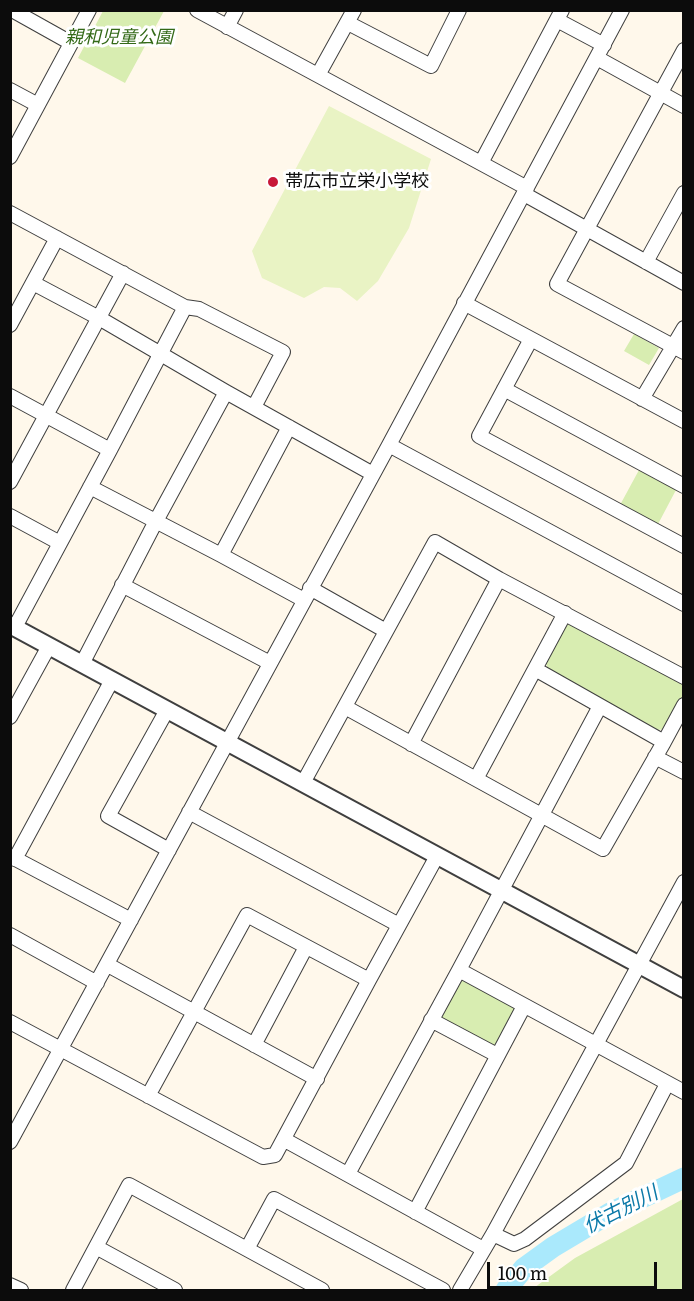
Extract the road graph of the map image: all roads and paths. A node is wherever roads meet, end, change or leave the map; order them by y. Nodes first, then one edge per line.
1 (12, 10) edge
2 (89, 10) edge
3 (197, 10) edge
4 (236, 10) edge
5 (459, 10) edge
6 (622, 10) edge
7 (560, 15) edge
8 (351, 16) edge
9 (227, 27) junction
10 (71, 43) junction
11 (604, 45) junction
12 (684, 50) edge
13 (597, 58) junction
14 (318, 75) junction
15 (10, 90) edge
16 (660, 93) junction
17 (38, 105) junction
18 (684, 106) edge
19 (10, 157) edge
20 (481, 163) junction
21 (526, 191) junction
22 (684, 193) edge
23 (10, 213) edge
24 (587, 229) junction
25 (57, 238) junction
26 (646, 262) junction
27 (123, 273) junction
28 (33, 283) junction
29 (684, 283) edge
30 (464, 303) junction
31 (185, 307) junction
32 (99, 318) junction
33 (10, 325) edge
34 (684, 328) edge
35 (531, 339) junction
36 (678, 350) edge
37 (161, 354) junction
38 (504, 389) junction
39 (226, 392) junction
40 (10, 396) edge
41 (642, 399) junction
42 (254, 407) junction
43 (46, 415) junction
44 (684, 421) edge
45 (289, 427) junction
46 (389, 445) junction
47 (110, 450) junction
48 (373, 474) junction
49 (10, 482) edge
50 (684, 486) edge
51 (90, 488) junction
52 (10, 516) edge
53 (156, 521) junction
54 (60, 543) junction
55 (684, 546) edge
56 (221, 555) junction
57 (499, 579) junction
58 (122, 585) junction
59 (307, 594) junction
60 (684, 604) edge
61 (565, 613) junction
62 (12, 628) edge
63 (386, 631) junction
64 (49, 646) junction
65 (270, 663) junction
66 (82, 664) junction
67 (535, 669) junction
68 (684, 677) edge
69 (112, 680) junction
70 (684, 705) edge
71 (600, 706) junction
72 (345, 707) junction
73 (167, 710) junction
74 (10, 717) edge
75 (227, 742) junction
76 (664, 742) junction
77 (411, 744) junction
78 (655, 758) junction
79 (684, 772) edge
80 (476, 779) junction
81 (303, 783) junction
82 (189, 812) junction
83 (542, 815) junction
84 (169, 850) junction
85 (437, 856) junction
86 (13, 858) edge
87 (682, 888) edge
88 (501, 891) junction
89 (131, 920) junction
90 (399, 925) junction
91 (10, 935) edge
92 (306, 947) junction
93 (639, 964) junction
94 (108, 965) junction
95 (459, 970) junction
96 (369, 980) junction
97 (97, 983) junction
98 (684, 989) edge
99 (524, 1006) junction
100 (195, 1013) junction
101 (432, 1020) junction
102 (10, 1022) edge
103 (595, 1044) junction
104 (254, 1045) junction
105 (61, 1049) junction
106 (497, 1055) junction
107 (317, 1079) junction
108 (667, 1084) junction
109 (684, 1092) edge
110 (148, 1096) junction
111 (15, 1122) edge
112 (285, 1140) junction
113 (10, 1142) edge
114 (348, 1174) junction
115 (415, 1212) junction
116 (493, 1234) junction
117 (96, 1247) junction
118 (247, 1249) junction
119 (483, 1249) junction
120 (10, 1285) edge
121 (21, 1290) edge
122 (73, 1290) edge
123 (175, 1290) edge
124 (322, 1290) edge
125 (443, 1290) edge
126 (460, 1290) edge

1 - 10 street
2 - 10 street
3 - 9 street
4 - 9 street
5 - 8 street
6 - 11 street
7 - 11 street
7 - 20 street
8 - 14 street
9 - 14 street
10 - 17 street
11 - 13 street
12 - 16 street
13 - 16 street
13 - 21 street
14 - 20 street
15 - 17 street
16 - 18 street
16 - 24 street
17 - 19 street
20 - 21 street
21 - 24 street
21 - 30 street
22 - 26 street
23 - 25 street
24 - 26 street
24 - 36 street
25 - 27 street
25 - 28 street
26 - 29 street
27 - 31 street
27 - 32 street
28 - 32 street
28 - 33 street
30 - 35 street
30 - 46 street
31 - 37 street
31 - 42 street
32 - 37 street
32 - 43 street
34 - 36 street
35 - 38 street
35 - 41 street
36 - 41 street
37 - 39 street
37 - 47 street
38 - 50 street
38 - 55 street
39 - 42 street
39 - 53 street
40 - 43 street
41 - 44 street
42 - 45 street
43 - 47 street
43 - 49 street
45 - 48 street
45 - 56 street
46 - 48 street
46 - 60 street
47 - 51 street
48 - 59 street
51 - 53 street
51 - 54 street
52 - 54 street
53 - 56 street
53 - 58 street
54 - 62 street
56 - 59 street
57 - 61 street
57 - 63 street
57 - 77 street
58 - 65 street
58 - 66 street
59 - 63 street
59 - 65 street
61 - 67 street
61 - 68 street
62 - 64 street
63 - 72 street
64 - 66 street
64 - 74 street
65 - 75 street
66 - 69 street
67 - 71 street
67 - 80 street
69 - 73 street
69 - 86 street
70 - 76 street
71 - 76 street
71 - 83 street
72 - 77 street
72 - 81 street
73 - 75 street
73 - 84 street
75 - 81 street
75 - 82 street
76 - 78 street
77 - 80 street
78 - 79 street
78 - 83 street
80 - 83 street
81 - 85 street
82 - 84 street
82 - 90 street
83 - 88 street
84 - 89 street
85 - 88 street
85 - 90 street
86 - 89 street
87 - 93 street
88 - 93 street
88 - 95 street
89 - 94 street
90 - 96 street
91 - 97 street
92 - 96 street
92 - 100 street
92 - 104 street
93 - 98 street
93 - 103 street
94 - 97 street
94 - 100 street
95 - 99 street
95 - 101 street
96 - 107 street
97 - 105 street
99 - 103 street
99 - 106 street
100 - 104 street
100 - 110 street
101 - 106 street
101 - 114 street
102 - 105 street
103 - 108 street
103 - 116 street
104 - 107 street
105 - 110 street
105 - 111 street
106 - 115 street
107 - 112 street
108 - 109 street
108 - 116 street
110 - 112 street
111 - 113 street
112 - 114 street
114 - 115 street
115 - 119 street
116 - 119 street
117 - 118 street
117 - 122 street
117 - 123 street
118 - 124 street
118 - 125 street
119 - 126 street
120 - 121 street

